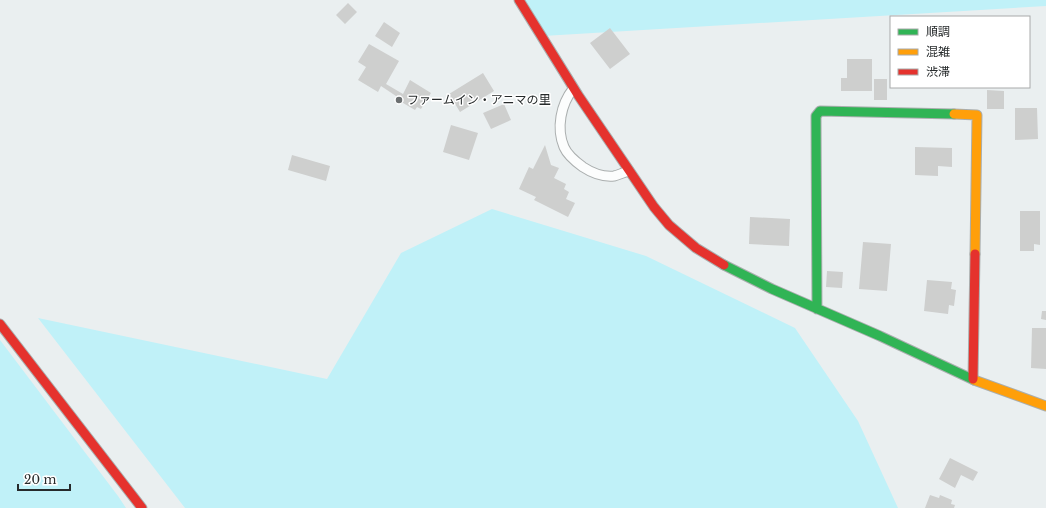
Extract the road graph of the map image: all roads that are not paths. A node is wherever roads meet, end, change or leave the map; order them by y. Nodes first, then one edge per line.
1 (519, 0) edge
2 (574, 88) junction
3 (629, 171) junction
4 (817, 309) junction
5 (0, 324) edge
6 (973, 379) junction
7 (1046, 406) edge
8 (142, 508) edge

1 - 2 street
2 - 3 street
2 - 3 lane
3 - 4 street
4 - 6 street
4 - 6 street
5 - 8 street
6 - 7 street

